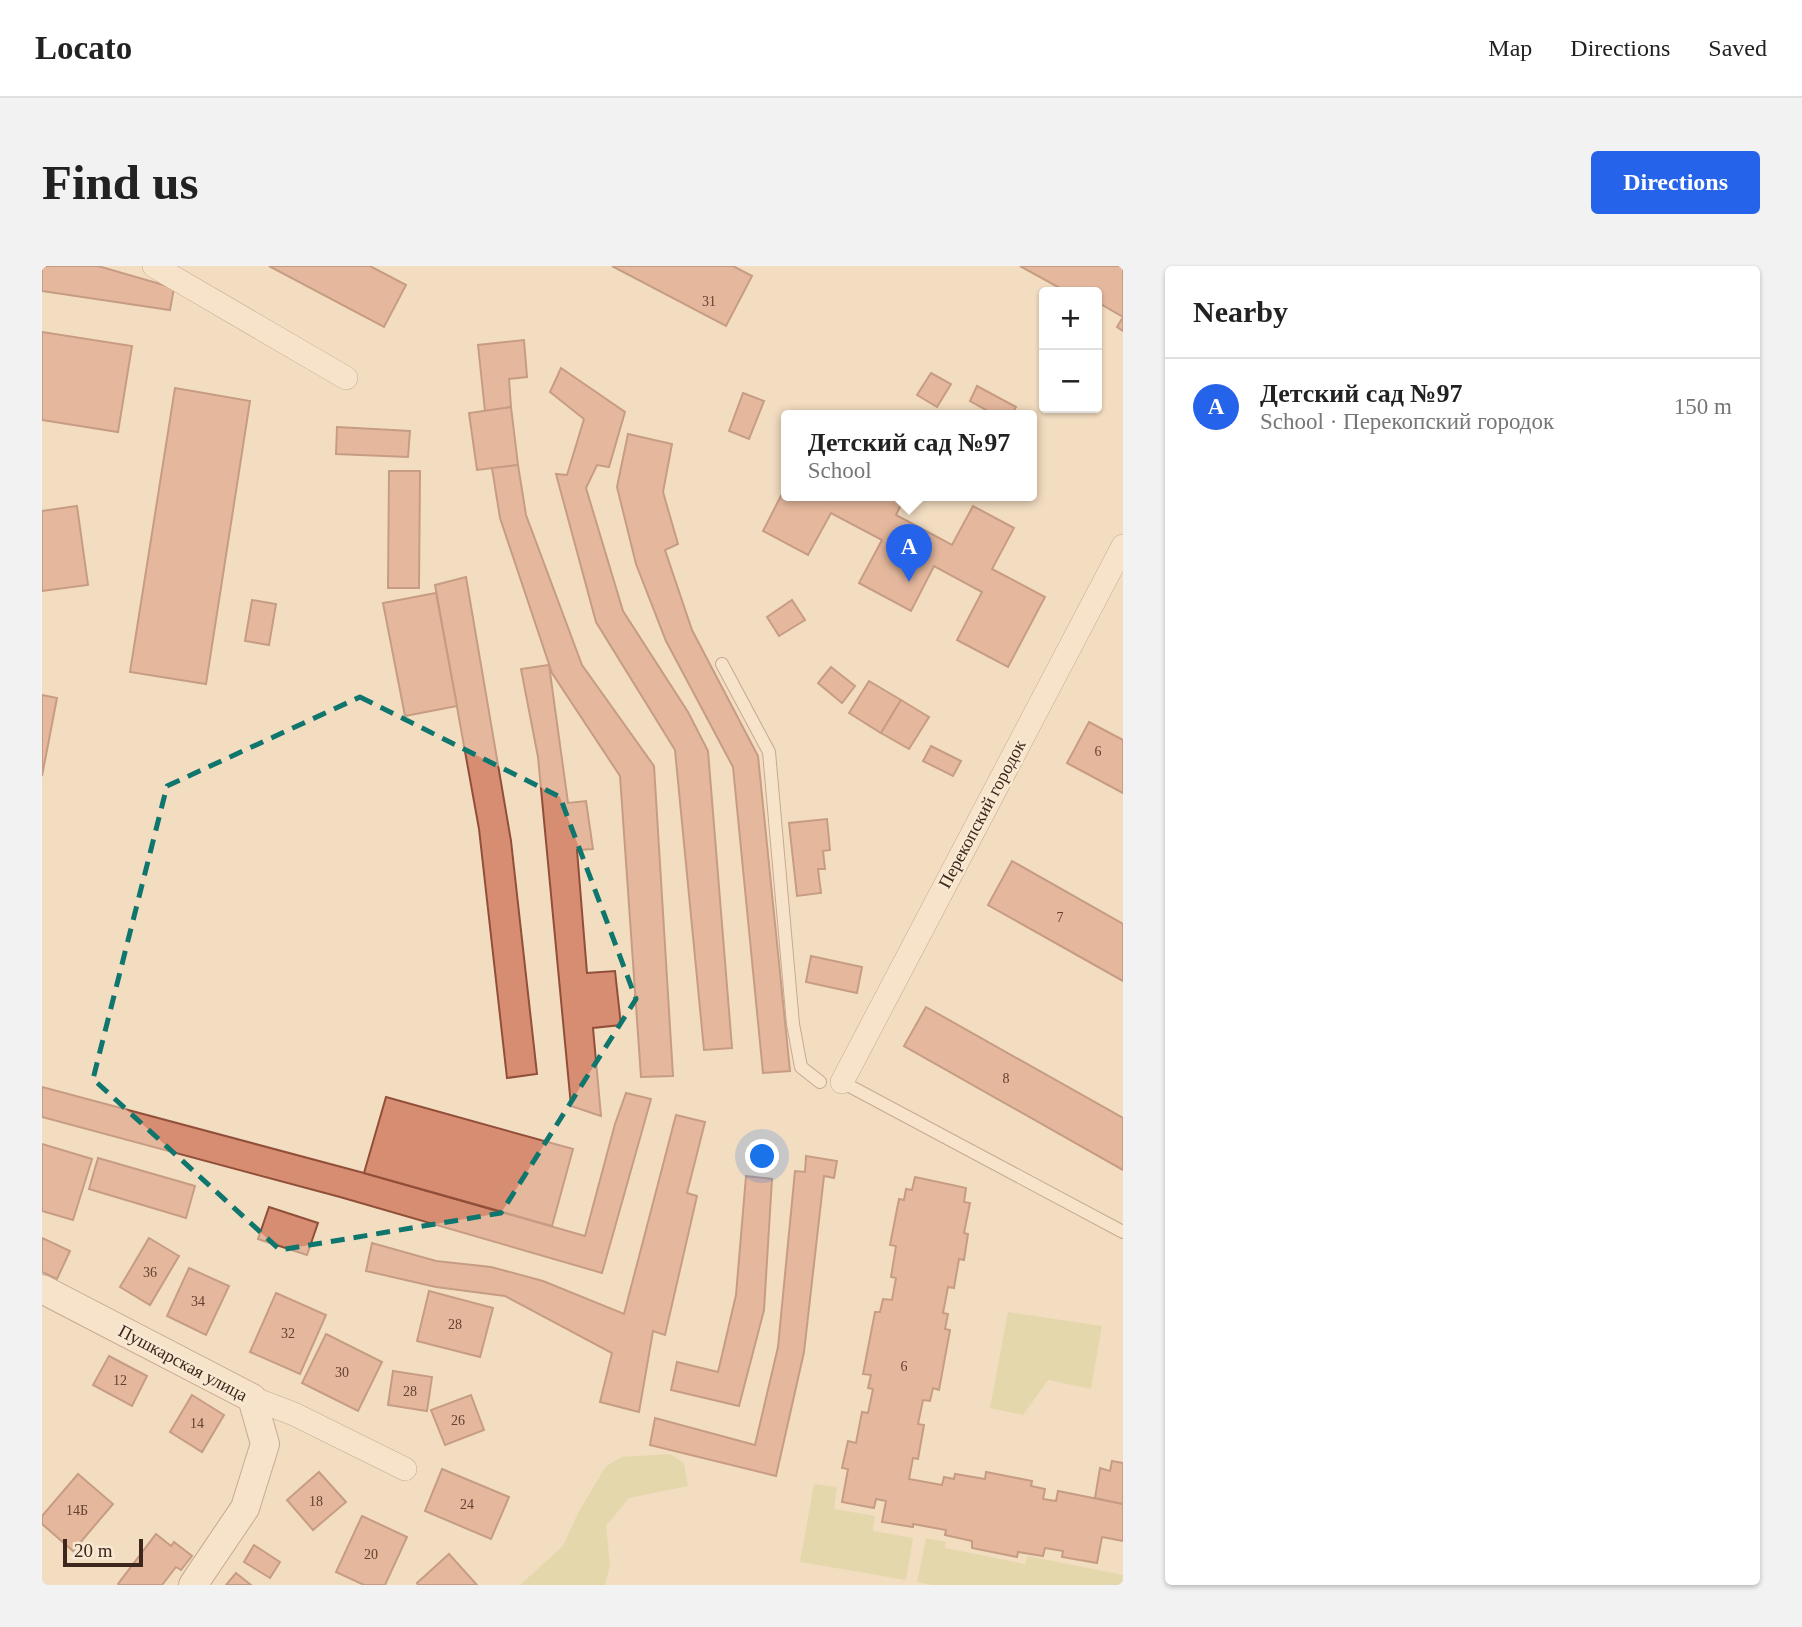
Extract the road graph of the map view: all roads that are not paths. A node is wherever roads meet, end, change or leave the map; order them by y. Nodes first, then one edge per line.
1 (154, 266) edge
2 (346, 378) dead end
3 (1123, 546) edge
4 (722, 664) dead end
5 (831, 1082) junction
6 (1123, 1232) edge
7 (42, 1289) edge
8 (253, 1398) junction
9 (405, 1469) dead end
10 (193, 1585) edge

1 - 2 street
3 - 5 street, Перекопский городок
4 - 5 lane
5 - 6 lane
7 - 8 street, Пушкарская улица
8 - 9 street
8 - 10 street, Пушкарская улица

